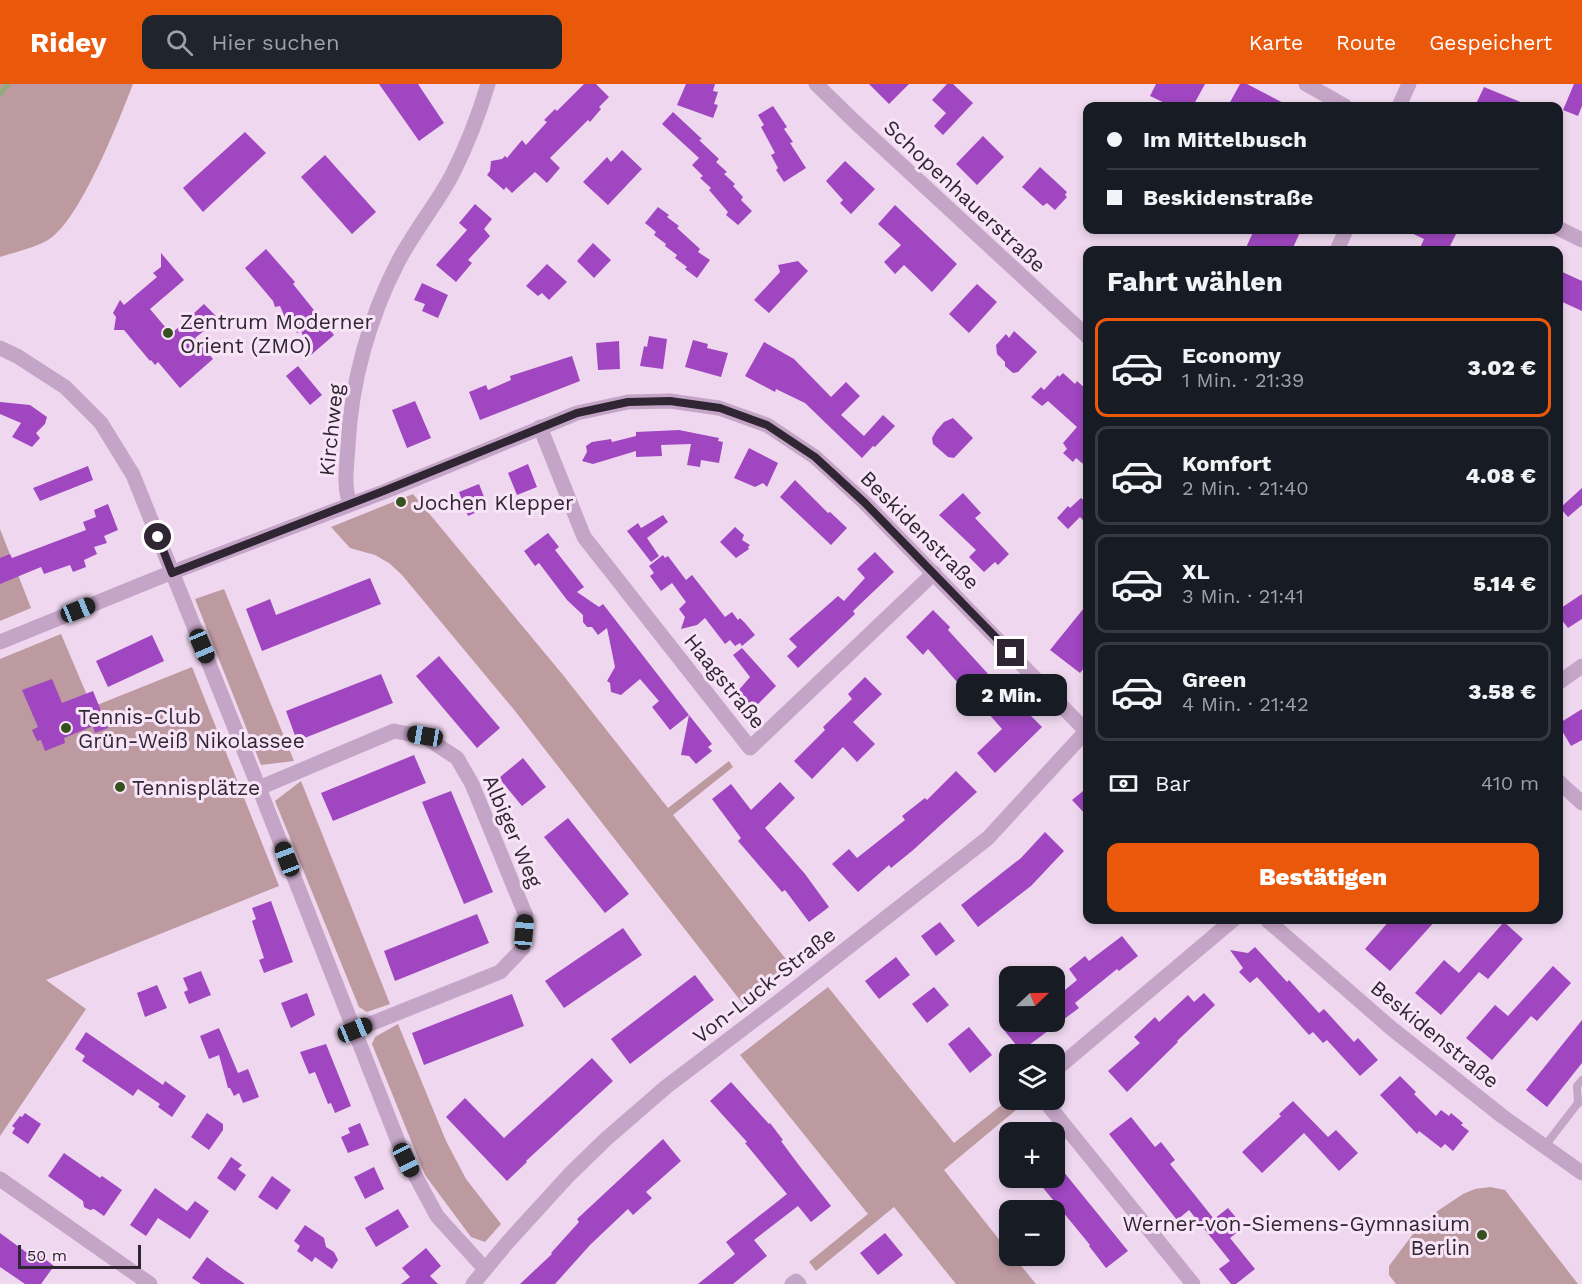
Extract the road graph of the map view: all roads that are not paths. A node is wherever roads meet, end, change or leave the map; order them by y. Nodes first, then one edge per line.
1 (488, 84) edge
2 (816, 84) edge
3 (1306, 84) edge
4 (1409, 84) edge
5 (1338, 102) edge
6 (1401, 102) edge
7 (1563, 230) edge
8 (1582, 240) edge
9 (1083, 332) edge
10 (0, 348) edge
11 (540, 427) junction
12 (350, 504) junction
13 (172, 573) junction
14 (934, 573) junction
15 (0, 642) edge
16 (1582, 666) edge
17 (1563, 679) edge
18 (1083, 727) edge
19 (1083, 735) edge
20 (1563, 786) edge
21 (259, 788) junction
22 (1582, 803) edge
23 (1228, 924) edge
24 (1272, 924) edge
25 (355, 1030) junction
26 (1065, 1062) edge
27 (1582, 1080) edge
28 (1580, 1102) edge
29 (1052, 1110) edge
30 (1544, 1147) junction
31 (1582, 1173) edge
32 (0, 1179) edge
33 (485, 1269) junction
34 (150, 1284) edge
35 (473, 1284) edge
36 (792, 1284) edge
37 (799, 1284) edge
38 (1193, 1284) edge

1 - 12 street, Kirchweg
2 - 9 street, Schopenhauerstraße
3 - 5 street
4 - 6 street
7 - 8 street
10 - 13 street
11 - 12 street, Beskidenstraße
11 - 14 street, Beskidenstraße
11 - 14 street, Haagstraße
12 - 13 street, Kirchweg
13 - 15 street, Kirchweg
13 - 21 street
14 - 18 street, Beskidenstraße
16 - 17 street
19 - 33 street, Von-Luck-Straße
20 - 22 street
21 - 25 street
21 - 25 street, Albiger Weg
23 - 26 street
24 - 30 street, Beskidenstraße
25 - 33 street
27 - 28 lane
28 - 30 lane
29 - 38 street
30 - 31 street, Beskidenstraße
32 - 34 street
33 - 35 street, Von-Luck-Straße
36 - 37 street

